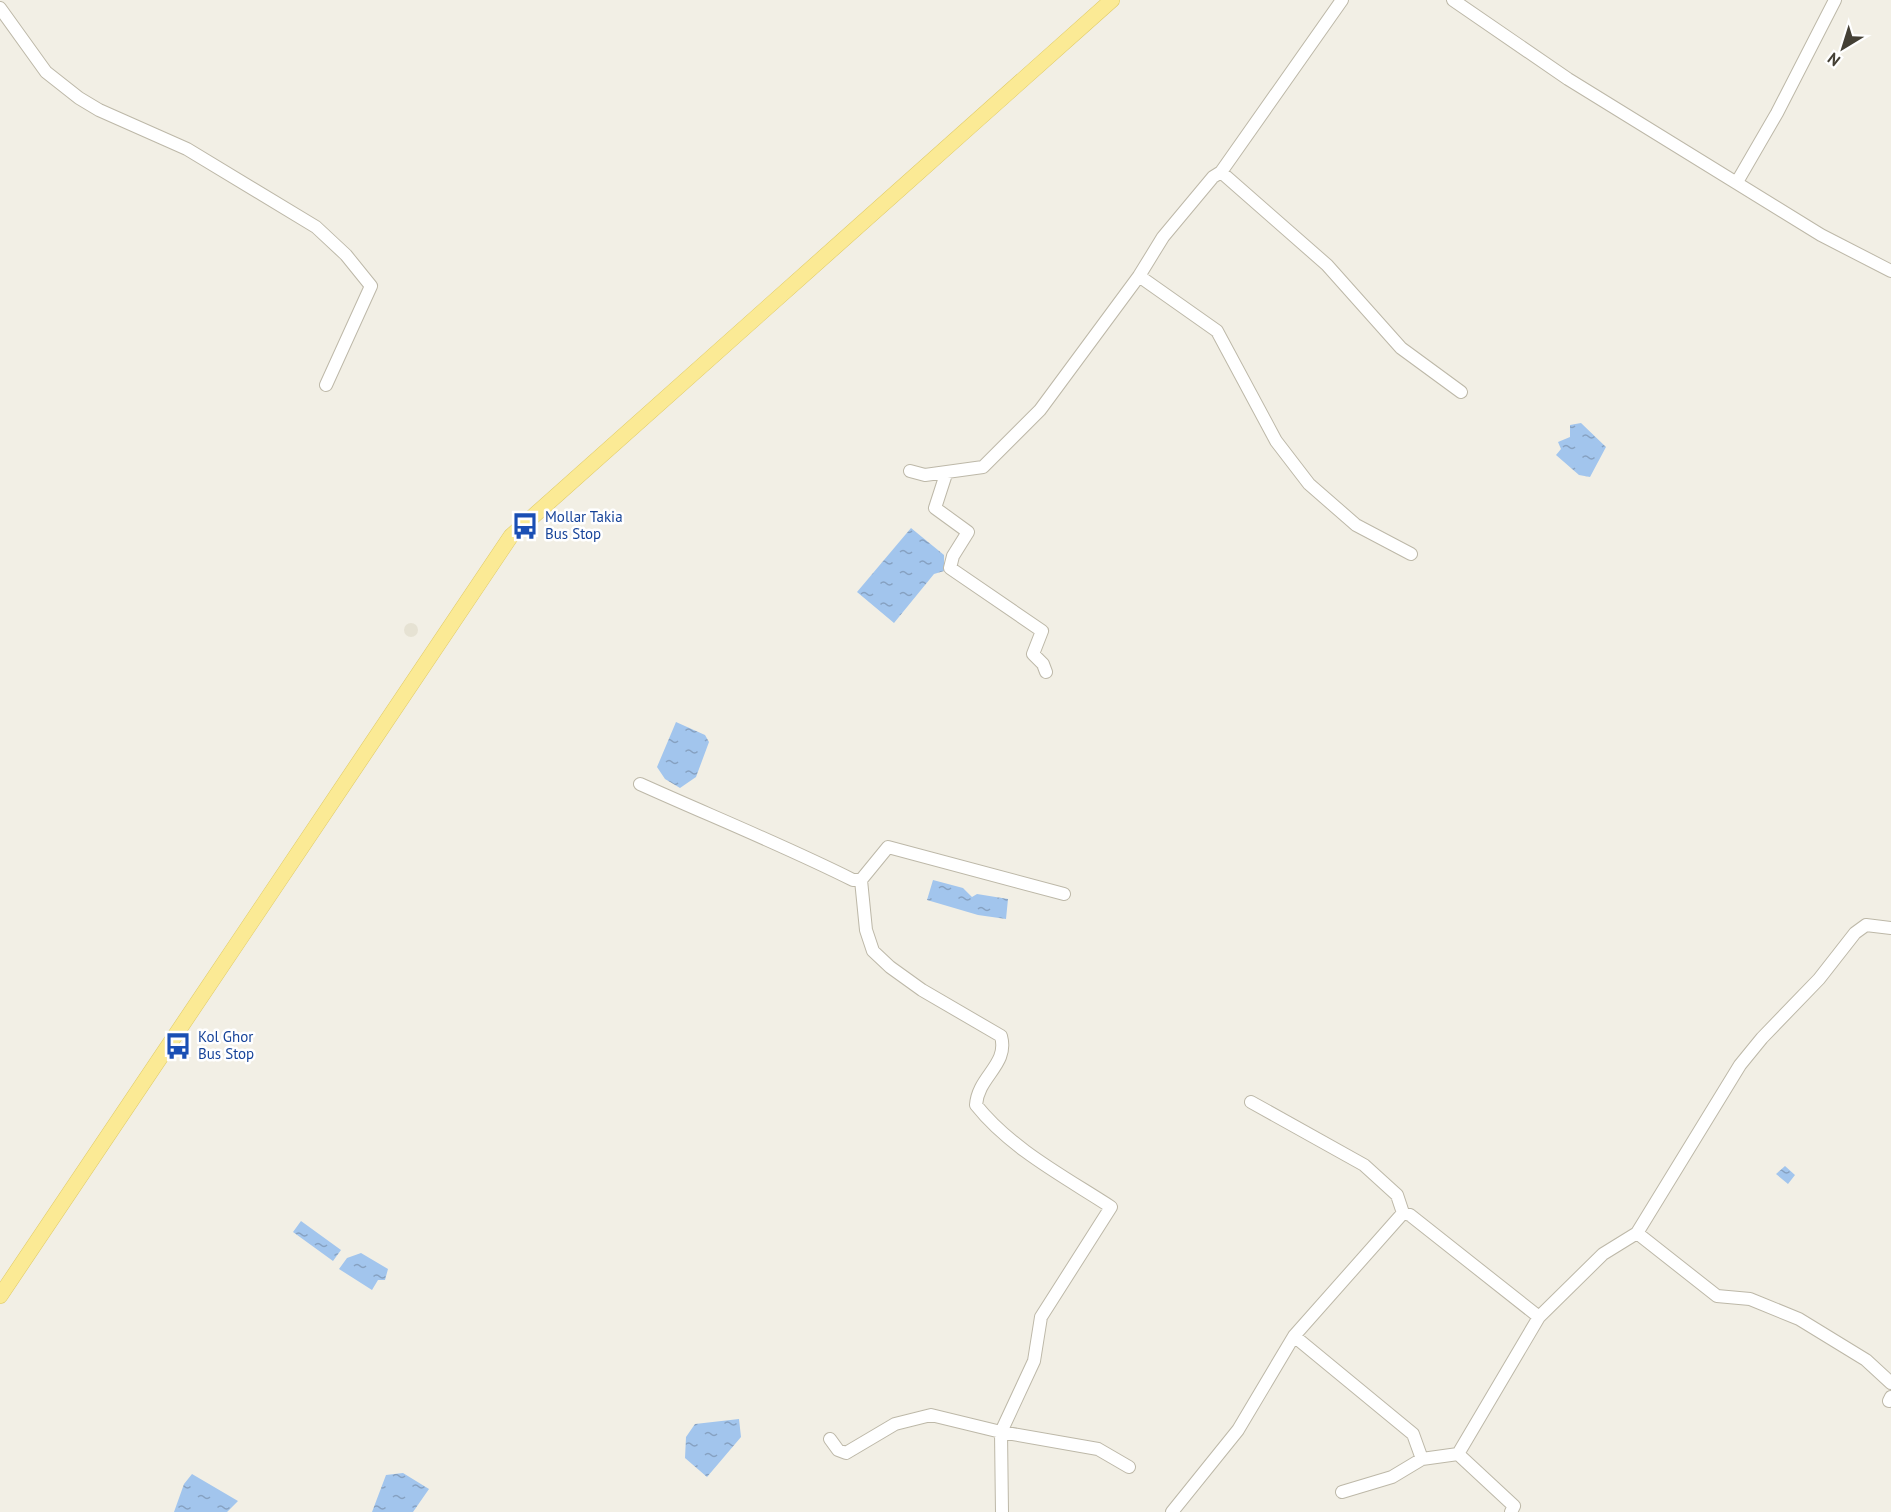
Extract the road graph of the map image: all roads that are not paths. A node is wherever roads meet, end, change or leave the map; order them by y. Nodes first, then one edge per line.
1 (1112, 0) edge
2 (1342, 0) edge
3 (1453, 0) edge
4 (1835, 0) edge
5 (0, 8) edge
6 (1221, 172) junction
7 (1737, 182) junction
8 (1891, 271) edge
9 (1139, 276) junction
10 (326, 385) dead end
11 (1461, 392) dead end
12 (910, 471) dead end
13 (946, 474) junction
14 (1411, 554) dead end
15 (1046, 672) dead end
16 (640, 784) dead end
17 (861, 880) junction
18 (1064, 894) dead end
19 (1891, 928) edge
20 (1251, 1102) dead end
21 (1403, 1213) junction
22 (1637, 1233) junction
23 (0, 1296) edge
24 (1539, 1317) junction
25 (1294, 1336) junction
26 (1891, 1383) edge
27 (1001, 1432) junction
28 (830, 1439) dead end
29 (1458, 1454) junction
30 (1422, 1459) junction
31 (1129, 1467) dead end
32 (1342, 1492) dead end
33 (1002, 1512) edge
34 (1172, 1512) edge
35 (1511, 1512) edge

1 - 23 main road
2 - 6 street
3 - 7 street
4 - 7 street
5 - 10 street
6 - 9 street
6 - 11 street
7 - 8 street
9 - 13 street
9 - 14 street
12 - 13 street
13 - 15 street
16 - 17 street
17 - 18 street
17 - 27 street
19 - 22 street
20 - 21 street
21 - 24 street
21 - 25 street
22 - 24 street
22 - 26 street
24 - 29 street
25 - 30 street
25 - 34 street
27 - 28 street
27 - 31 street
27 - 33 street
29 - 30 street
29 - 35 street
30 - 32 street

